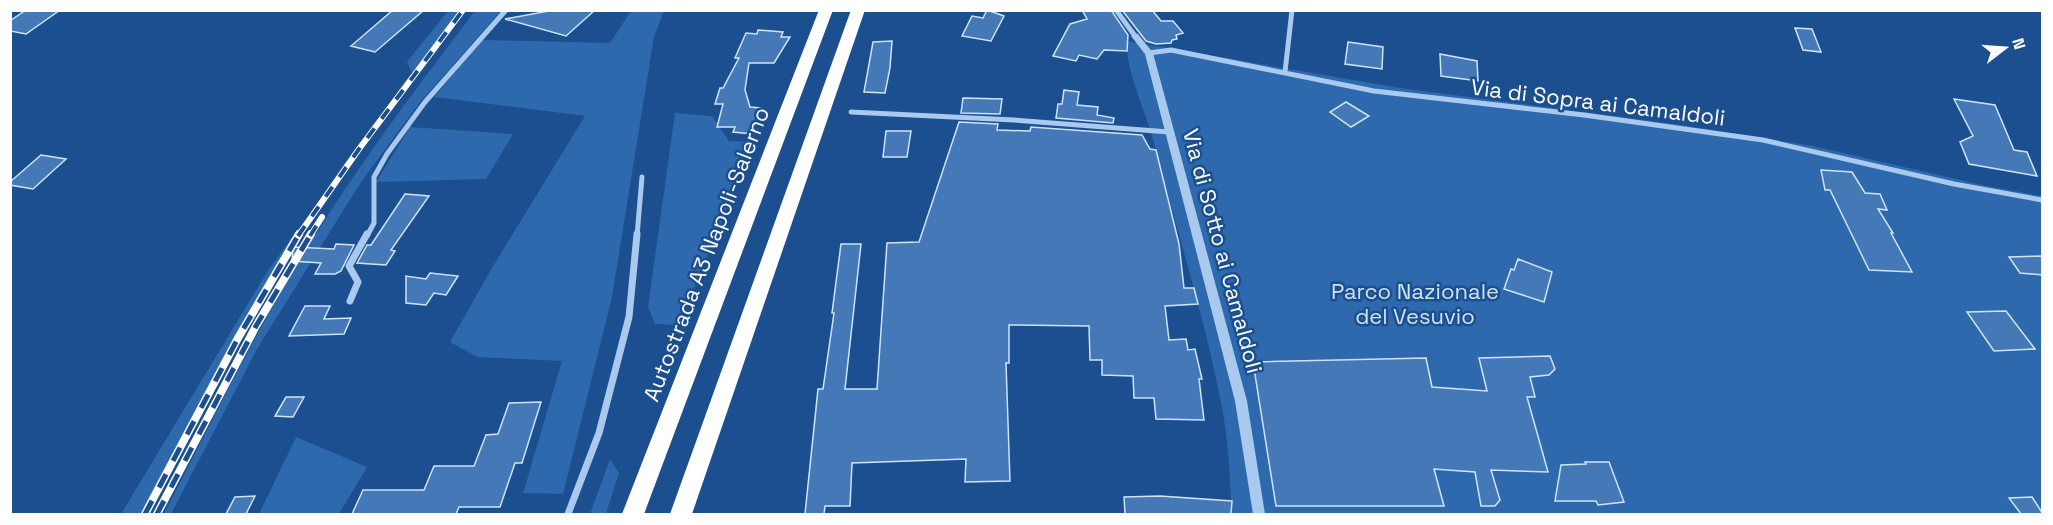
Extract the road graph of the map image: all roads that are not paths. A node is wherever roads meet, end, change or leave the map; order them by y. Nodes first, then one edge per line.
1 (506, 10) edge
2 (826, 10) edge
3 (858, 10) edge
4 (1116, 10) edge
5 (1292, 10) edge
6 (1135, 36) joint
7 (1149, 53) junction
8 (1285, 72) junction
9 (851, 112) dead end
10 (1169, 132) junction
11 (642, 177) dead end
12 (2043, 200) edge
13 (350, 301) dead end
14 (568, 514) edge
15 (633, 514) edge
16 (681, 514) edge
17 (1259, 514) edge

1 - 13 street
2 - 15 highway, Autostrada A3 Napoli-Salerno
3 - 16 highway
4 - 6 street, Via di Sotto ai Camaldoli
5 - 8 street
6 - 7 street, Via di Sotto ai Camaldoli
7 - 8 street, Via di Sopra ai Camaldoli
7 - 10 street, Via di Sotto ai Camaldoli
8 - 12 street, Via di Sopra ai Camaldoli
9 - 10 street
10 - 17 street, Via di Sotto ai Camaldoli
11 - 14 street

